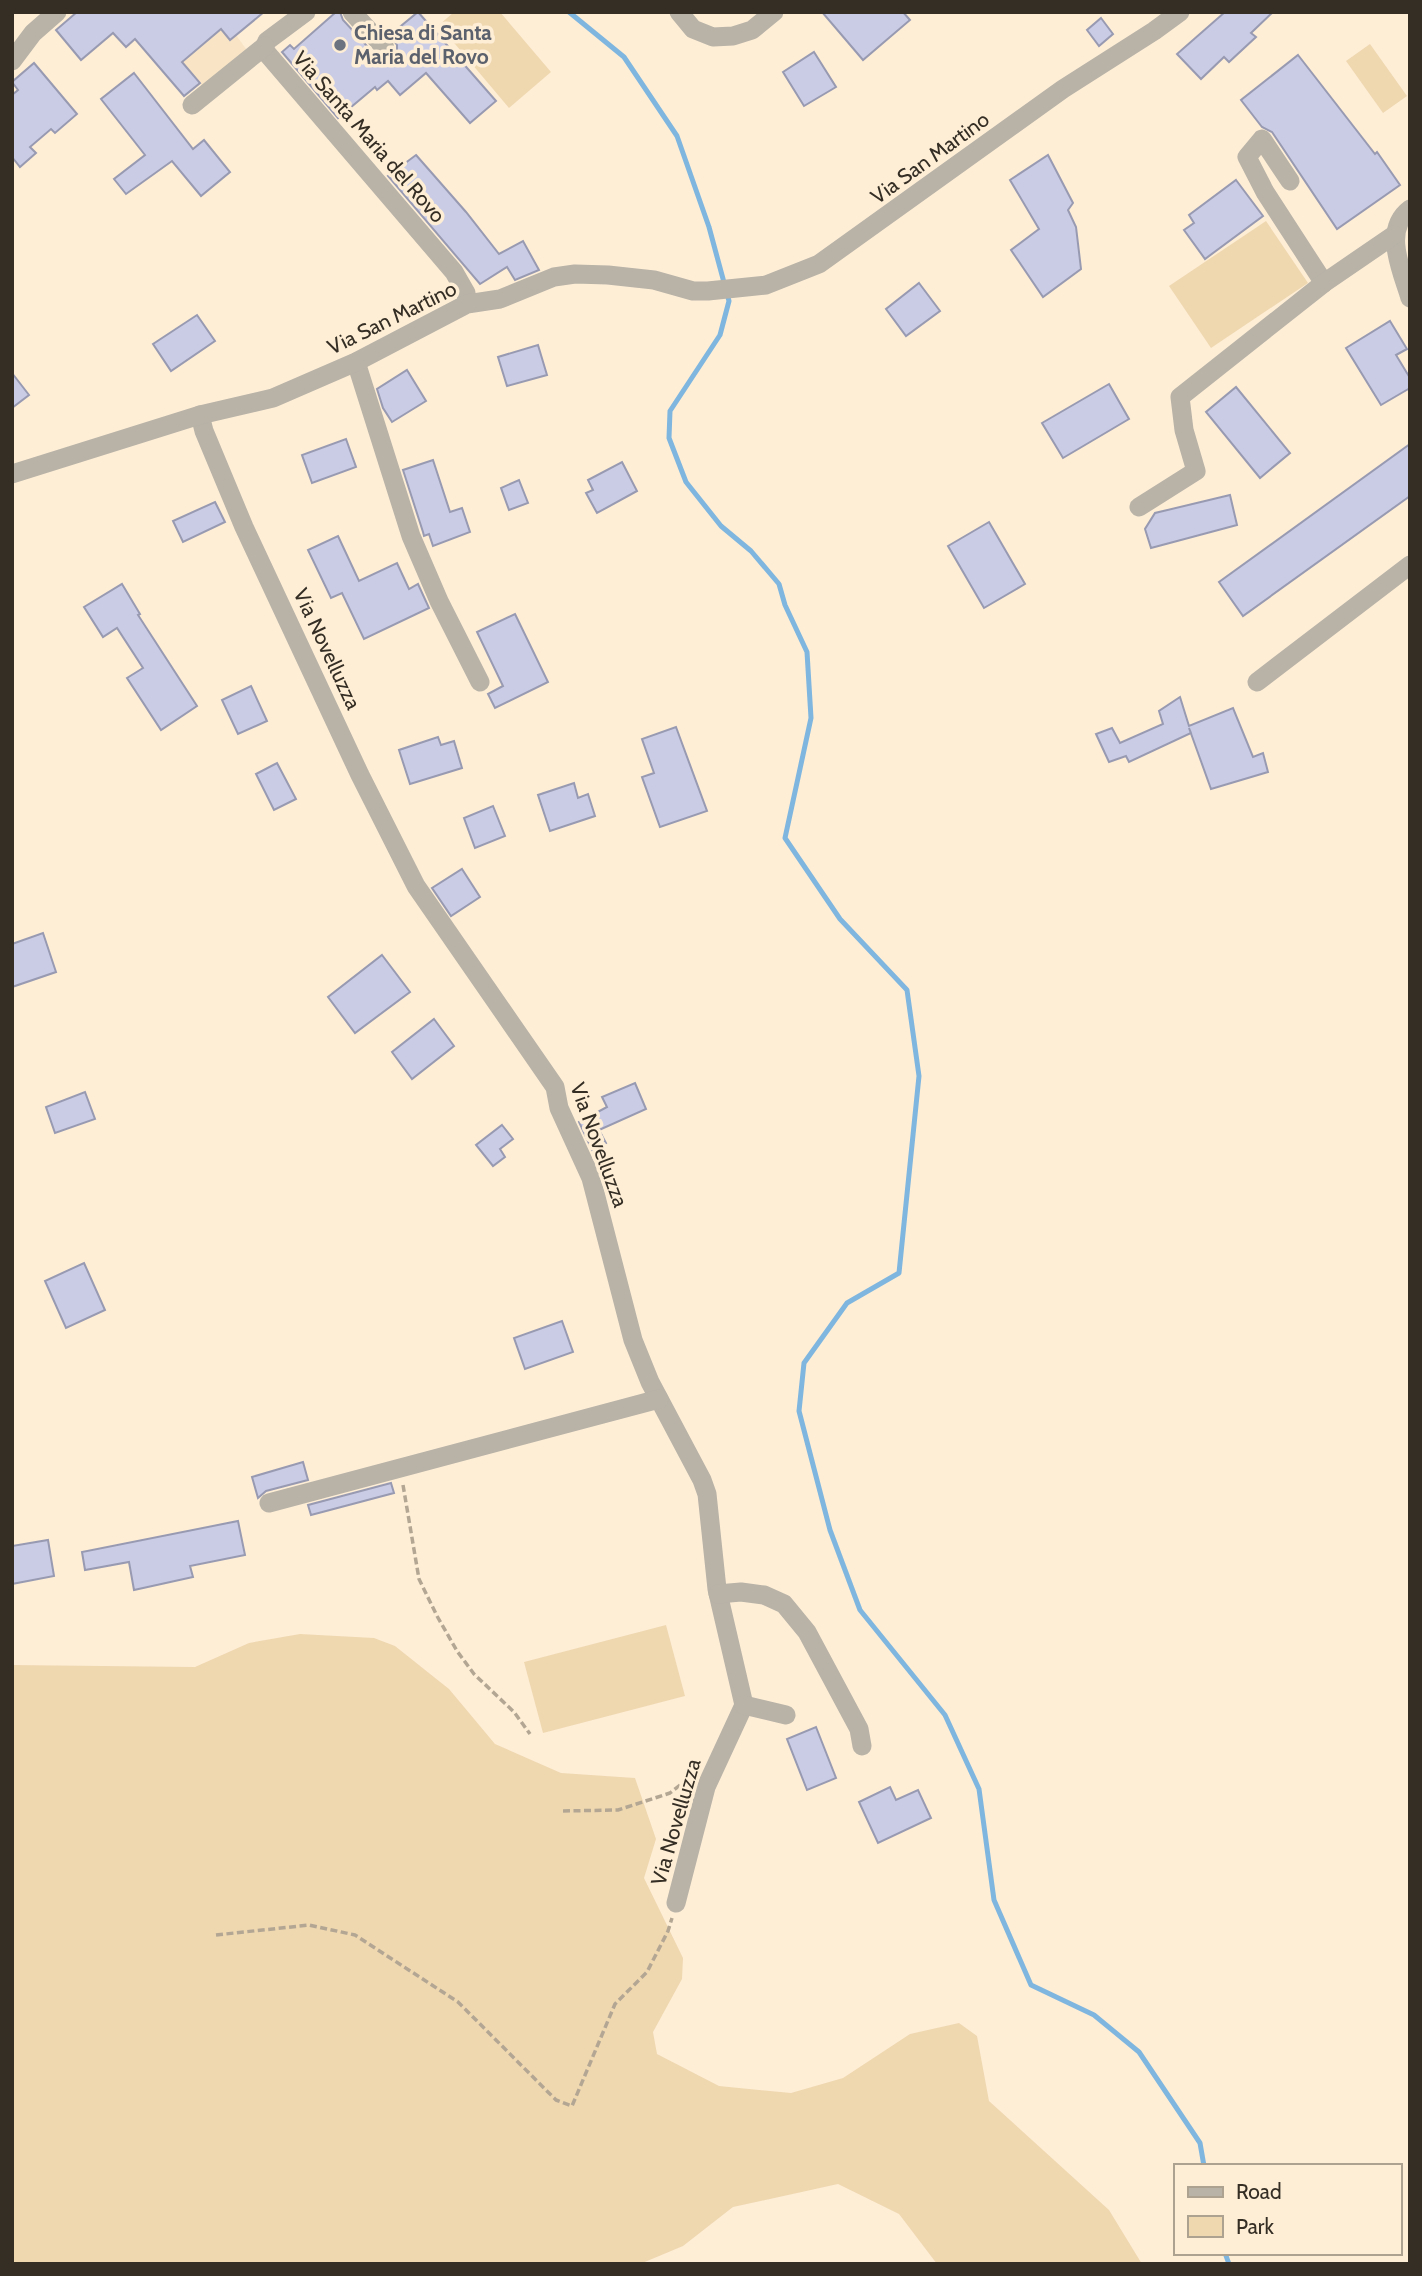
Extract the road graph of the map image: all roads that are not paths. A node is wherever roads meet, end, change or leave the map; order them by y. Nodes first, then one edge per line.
1 (57, 12) edge
2 (306, 12) edge
3 (352, 12) edge
4 (679, 12) edge
5 (774, 12) edge
6 (1180, 12) edge
7 (265, 46) junction
8 (385, 48) dead end
9 (12, 61) edge
10 (192, 106) dead end
11 (1290, 181) dead end
12 (1410, 209) edge
13 (1395, 235) junction
14 (1324, 283) junction
15 (1410, 298) edge
16 (467, 304) junction
17 (356, 362) junction
18 (200, 415) junction
19 (12, 474) edge
20 (1139, 507) dead end
21 (1410, 565) edge
22 (480, 682) dead end
23 (1257, 682) dead end
24 (659, 1399) junction
25 (269, 1503) dead end
26 (718, 1594) junction
27 (744, 1705) junction
28 (786, 1715) dead end
29 (862, 1746) dead end
30 (676, 1903) road end

1 - 9 street
2 - 7 street, Via Santa Maria del Rovo
3 - 8 street
4 - 5 street
6 - 16 street, Via San Martino
7 - 10 street
7 - 16 street, Via Santa Maria del Rovo
11 - 14 street
12 - 13 street
13 - 14 street
13 - 15 street
14 - 20 street
16 - 17 street, Via San Martino
17 - 18 street, Via San Martino
17 - 22 street
18 - 19 street, Via San Martino
18 - 24 street, Via Novelluzza
21 - 23 street
24 - 25 street
24 - 26 street, Via Novelluzza
26 - 27 street, Via Novelluzza
26 - 29 street
27 - 28 street
27 - 30 street, Via Novelluzza

